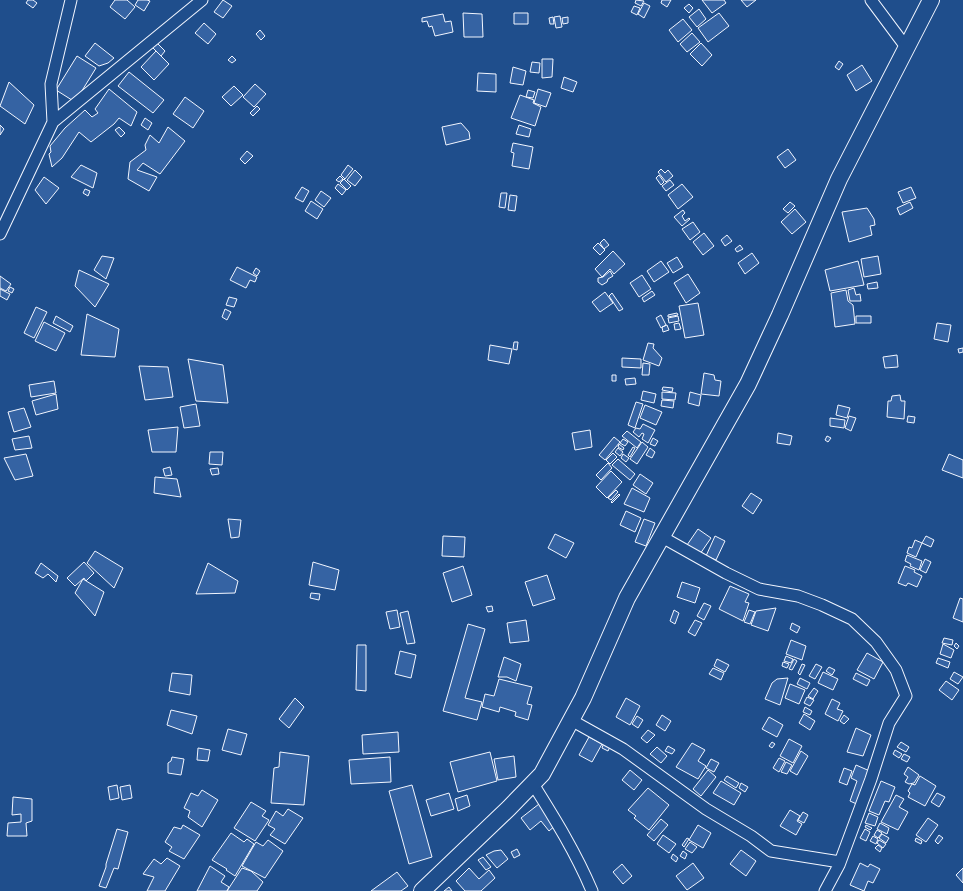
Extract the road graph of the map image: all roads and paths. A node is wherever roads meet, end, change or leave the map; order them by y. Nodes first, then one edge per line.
1 (71, 0) edge
2 (202, 0) edge
3 (871, 0) edge
4 (931, 0) edge
5 (906, 47) junction
6 (53, 122) junction
7 (0, 234) edge
8 (662, 537) junction
9 (571, 720) junction
10 (533, 784) junction
11 (840, 862) junction
12 (422, 891) edge
13 (592, 891) edge
14 (825, 891) edge

1 - 6 street
2 - 6 street
3 - 5 street
4 - 5 street
5 - 8 street
6 - 7 street
8 - 9 street
8 - 11 street
9 - 10 street
9 - 11 street
10 - 12 street
10 - 13 street
11 - 14 street

